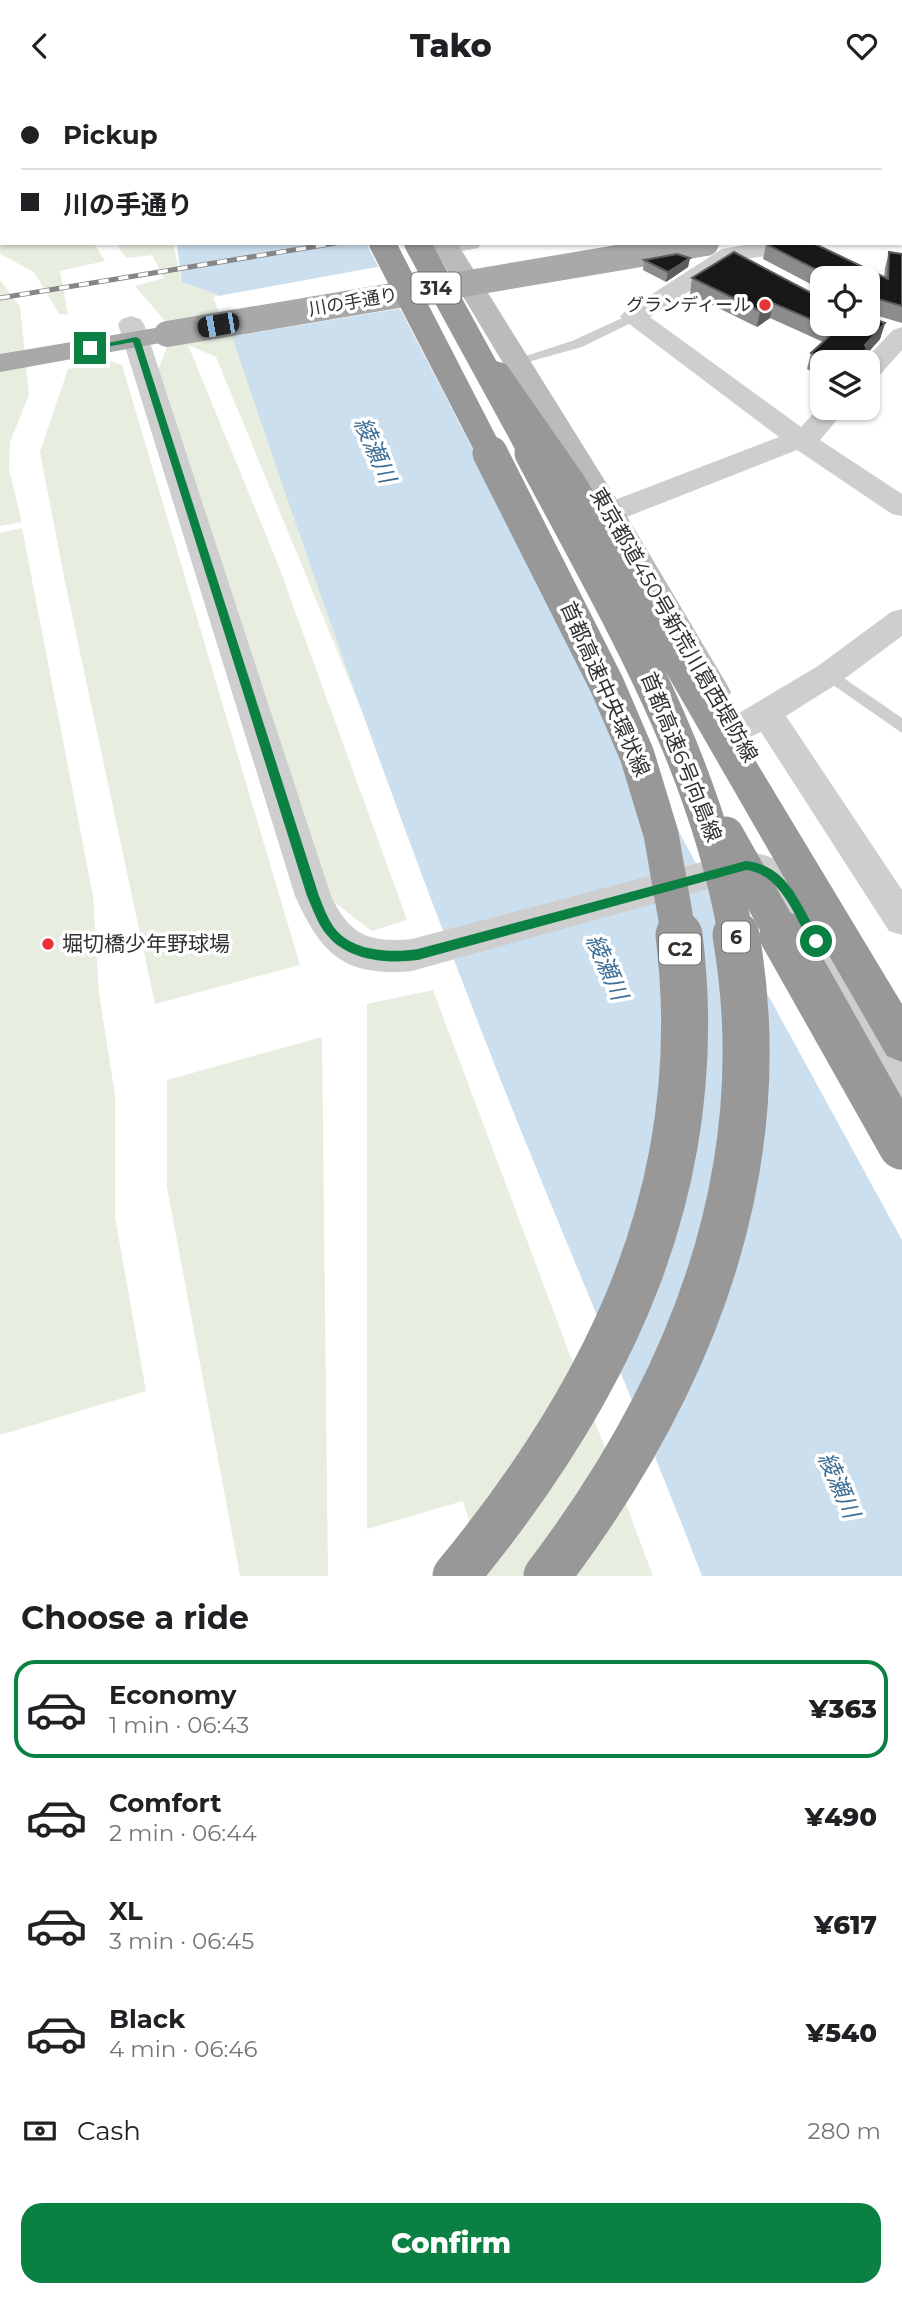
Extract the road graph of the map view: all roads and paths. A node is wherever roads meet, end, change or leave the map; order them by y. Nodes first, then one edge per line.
1 (384, 245) edge
2 (444, 245) edge
3 (445, 245) edge
4 (593, 245) edge
5 (764, 245) edge
6 (720, 247) edge
7 (766, 273) edge
8 (440, 316) junction
9 (633, 317) junction
10 (136, 331) junction
11 (894, 332) edge
12 (0, 346) edge
13 (880, 354) edge
14 (517, 361) junction
15 (0, 363) edge
16 (823, 420) edge
17 (800, 439) junction
18 (902, 507) edge
19 (609, 513) junction
20 (902, 620) edge
21 (829, 674) junction
22 (766, 713) junction
23 (902, 727) edge
24 (736, 731) junction
25 (902, 920) edge
26 (902, 1008) edge
27 (902, 1043) edge
28 (902, 1095) edge
29 (902, 1146) edge
30 (456, 1576) edge
31 (547, 1576) edge

1 - 8 highway, 首都高速中央環状線 / C2, bridge
2 - 8 highway, 首都高速中央環状線 / C2, bridge
3 - 14 main road, 東京都道450号新荒川葛西堤防線
4 - 10 main road, 川の手通り / 314, bridge
5 - 6 street
6 - 7 street
6 - 9 street
6 - 10 main road, 川の手通り / 314, bridge
8 - 27 highway, 首都高速中央環状線 / C2, bridge
8 - 29 highway, 首都高速中央環状線 / C2, bridge
8 - 30 highway, 首都高速中央環状線 / C2, bridge
8 - 31 highway, 首都高速6号向島線 / 6, bridge
9 - 14 lane
9 - 17 street
10 - 12 main road, 川の手通り / 314
10 - 15 main road, 川の手通り / 314
10 - 28 street, bridge
11 - 13 street
14 - 19 main road, 東京都道450号新荒川葛西堤防線
16 - 17 street
17 - 18 street
17 - 19 street
19 - 24 main road, 東京都道450号新荒川葛西堤防線
20 - 21 street
21 - 22 street
21 - 23 lane
22 - 24 street
22 - 25 street
24 - 26 main road, 東京都道450号新荒川葛西堤防線

